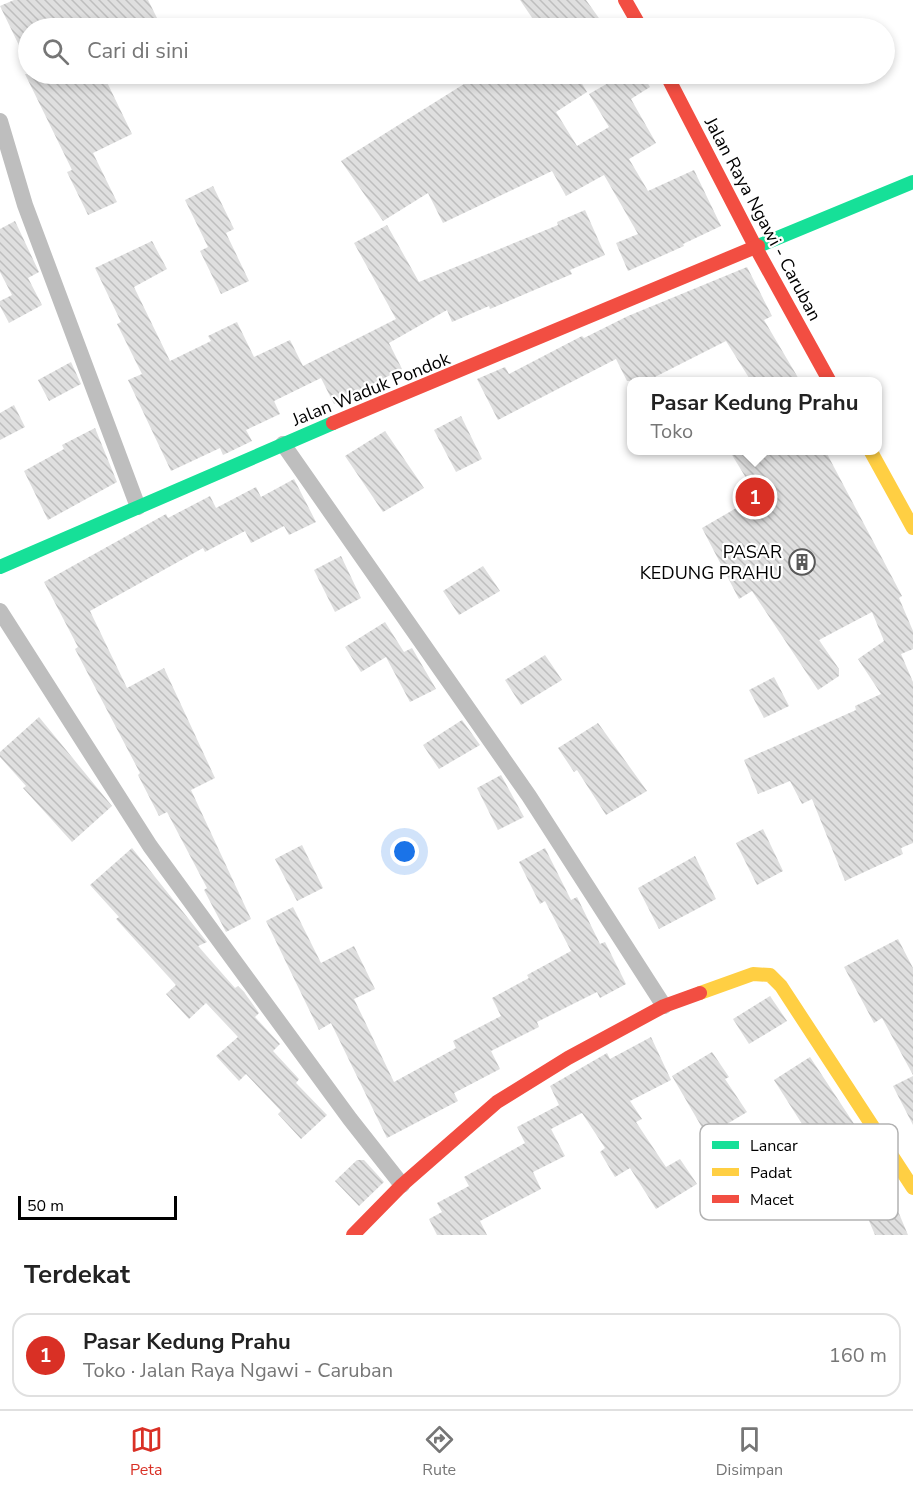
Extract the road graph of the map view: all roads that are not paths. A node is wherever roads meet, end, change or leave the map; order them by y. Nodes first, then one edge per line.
1 (625, 0) edge
2 (635, 18) edge
3 (671, 84) edge
4 (0, 121) edge
5 (913, 182) edge
6 (756, 248) junction
7 (828, 377) edge
8 (283, 444) junction
9 (873, 455) edge
10 (138, 507) junction
11 (913, 528) edge
12 (0, 567) edge
13 (0, 610) edge
14 (664, 1006) junction
15 (871, 1124) edge
16 (898, 1165) edge
17 (402, 1185) junction
18 (913, 1188) edge
19 (353, 1235) edge

1 - 2 main road
3 - 6 main road, Jalan Raya Ngawi - Caruban
4 - 10 street
5 - 6 main road, Jalan Waduk Pondok
6 - 7 main road, Jalan Raya Ngawi - Caruban
6 - 8 main road, Jalan Waduk Pondok
8 - 10 main road, Jalan Waduk Pondok
8 - 14 street
9 - 11 main road
10 - 12 main road, Jalan Waduk Pondok
13 - 17 street
14 - 15 main road
14 - 17 main road
16 - 18 main road
17 - 19 main road

